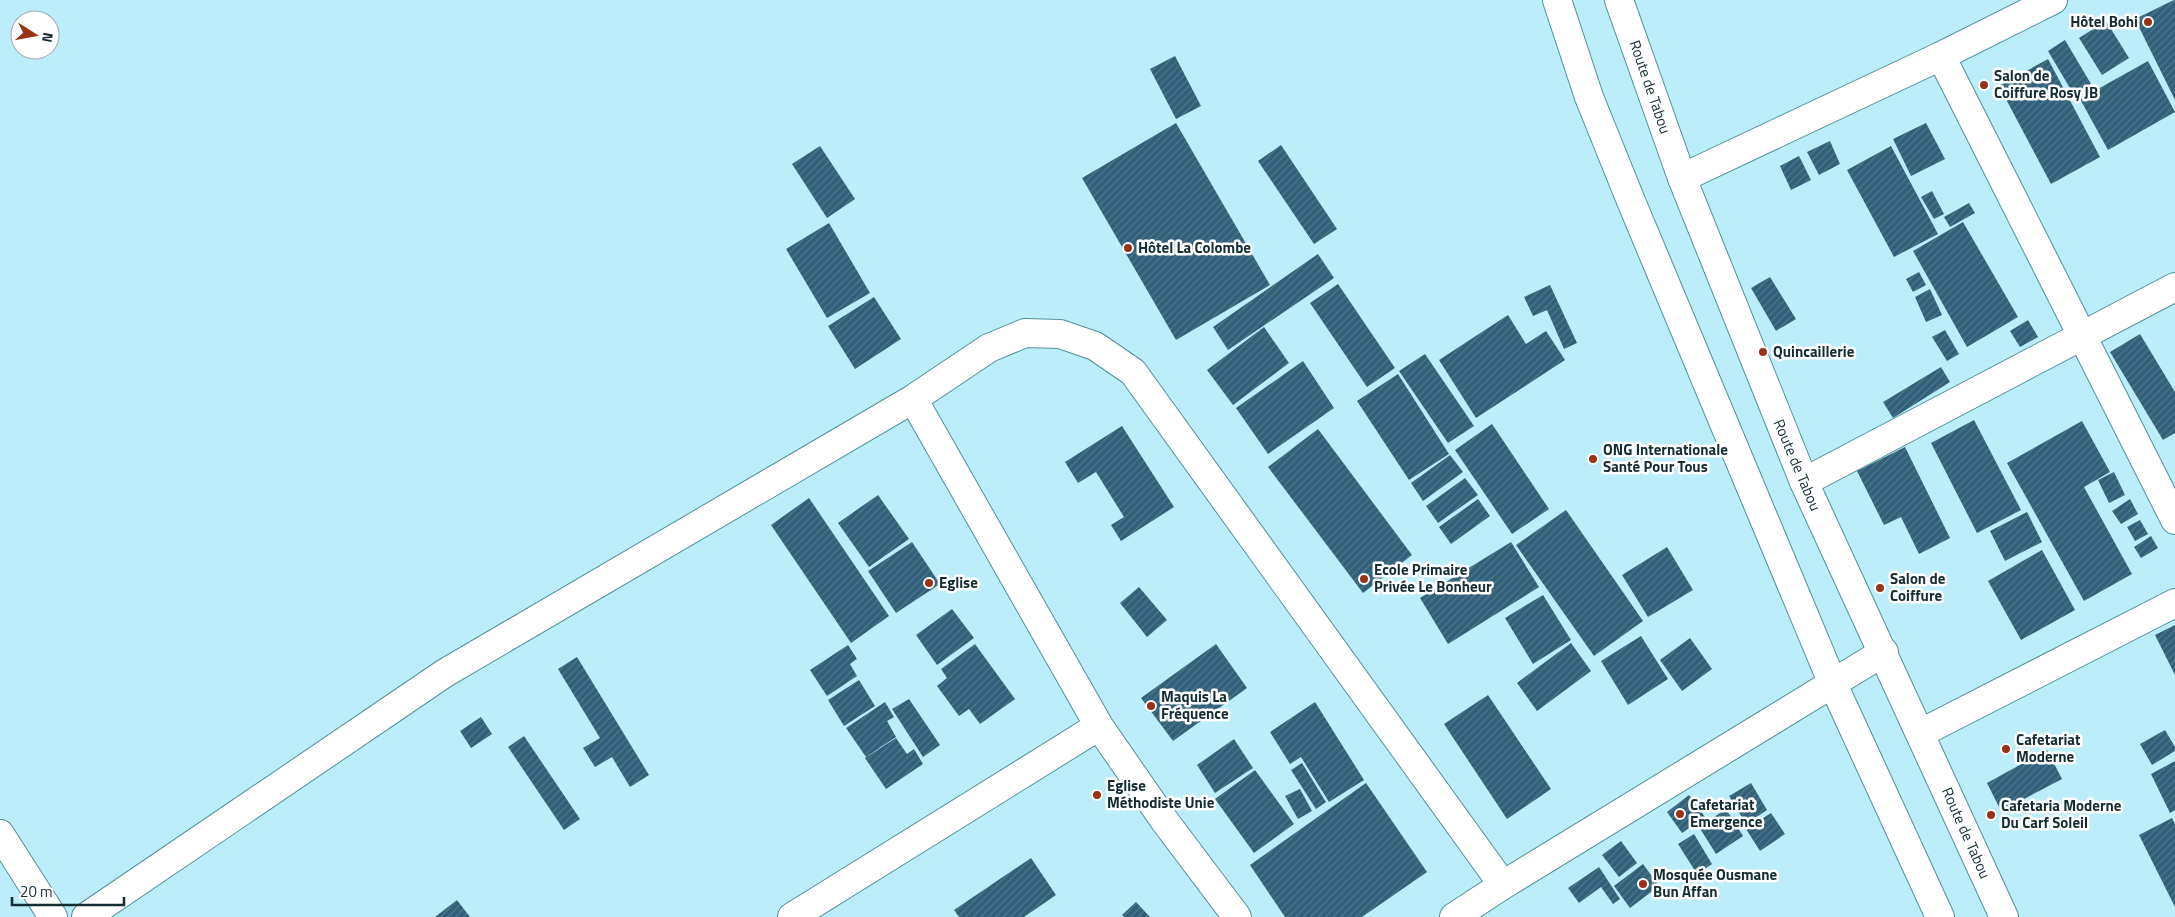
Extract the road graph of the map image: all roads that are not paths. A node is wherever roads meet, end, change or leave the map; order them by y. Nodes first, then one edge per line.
1 (1557, 0) edge
2 (1619, 0) edge
3 (2053, 0) edge
4 (1941, 56) junction
5 (1682, 178) junction
6 (2175, 287) edge
7 (2081, 337) junction
8 (913, 399) junction
9 (1804, 482) junction
10 (2175, 520) edge
11 (2175, 603) edge
12 (1884, 652) junction
13 (1833, 684) junction
14 (1099, 726) junction
15 (1921, 733) junction
16 (0, 834) edge
17 (1503, 885) junction
18 (53, 917) edge
19 (86, 917) edge
20 (792, 917) edge
21 (1237, 917) edge
22 (1454, 917) edge
23 (1940, 917) edge
24 (2004, 917) edge

1 - 13 street
2 - 5 street, Route de Tabou
3 - 4 street
4 - 5 street
4 - 7 street
5 - 9 street, Route de Tabou
6 - 7 street
7 - 9 street
7 - 10 street
8 - 14 street
8 - 17 street
8 - 19 street
9 - 12 street, Route de Tabou
11 - 15 street
12 - 13 street
12 - 15 street, Route de Tabou
13 - 17 street
13 - 23 street
14 - 20 street
14 - 21 street
15 - 24 street, Route de Tabou
16 - 18 street
17 - 22 street

